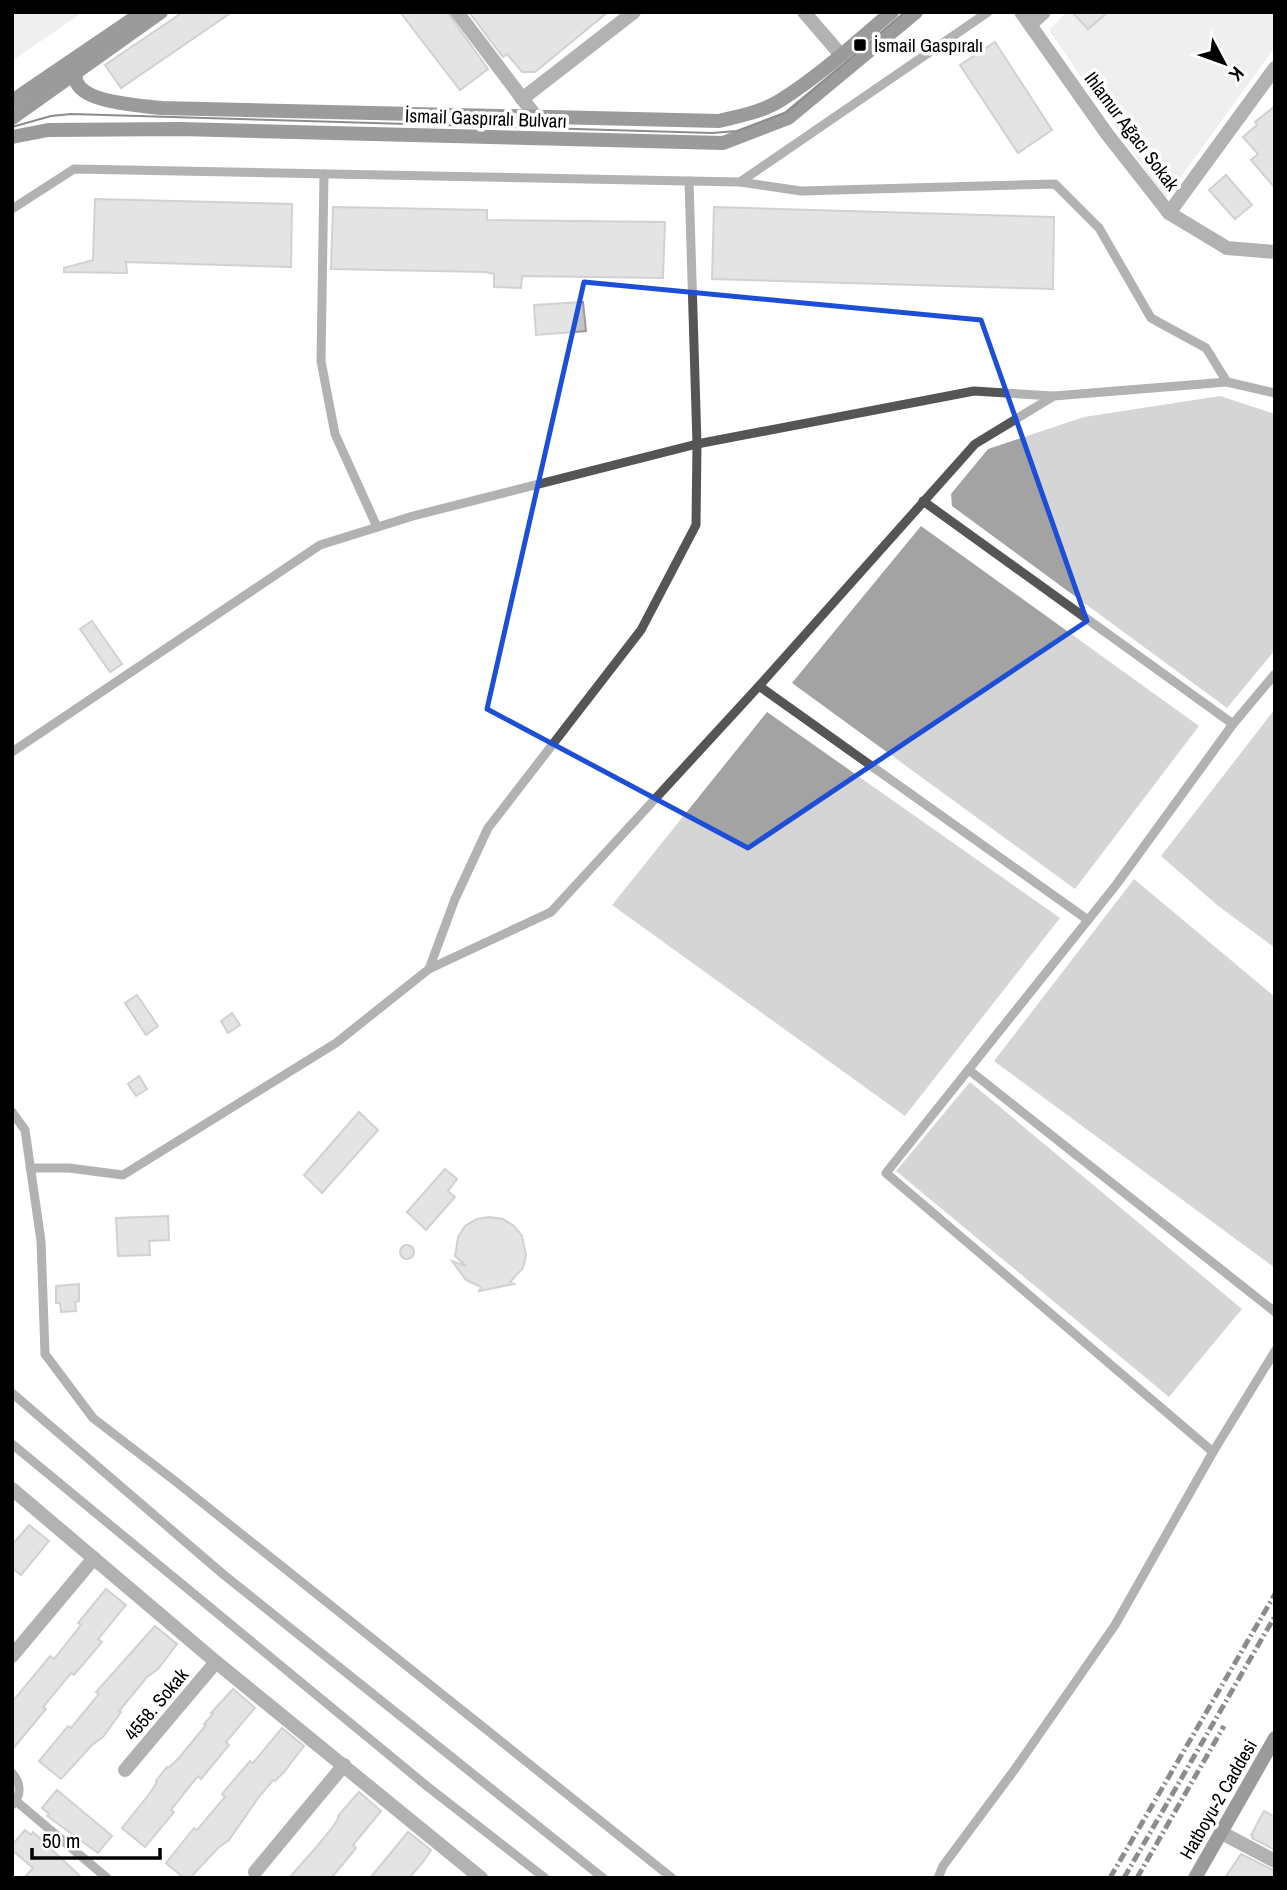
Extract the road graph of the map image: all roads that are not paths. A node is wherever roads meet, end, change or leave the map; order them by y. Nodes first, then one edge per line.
1 (143, 12) edge
2 (161, 12) edge
3 (457, 12) edge
4 (634, 12) edge
5 (804, 12) edge
6 (892, 12) edge
7 (916, 12) edge
8 (988, 12) edge
9 (1021, 12) edge
10 (1044, 12) edge
11 (1031, 24) junction
12 (842, 55) junction
13 (1273, 72) edge
14 (76, 73) junction
15 (522, 99) junction
16 (12, 101) edge
17 (12, 118) edge
18 (537, 118) junction
19 (12, 137) edge
20 (324, 174) junction
21 (689, 181) junction
22 (740, 182) junction
23 (12, 209) edge
24 (1169, 213) junction
25 (1275, 252) edge
26 (1227, 382) junction
27 (1275, 393) edge
28 (1055, 396) junction
29 (697, 444) junction
30 (923, 501) junction
31 (377, 527) junction
32 (1275, 674) edge
33 (759, 686) junction
34 (1233, 724) junction
35 (12, 752) edge
36 (1088, 920) junction
37 (429, 969) junction
38 (969, 1070) junction
39 (12, 1112) edge
40 (30, 1168) junction
41 (1275, 1312) edge
42 (1275, 1351) edge
43 (12, 1393) edge
44 (12, 1444) edge
45 (1213, 1452) junction
46 (12, 1489) edge
47 (94, 1558) junction
48 (12, 1656) edge
49 (216, 1662) junction
50 (1275, 1738) edge
51 (344, 1765) junction
52 (125, 1770) dead end
53 (12, 1773) edge
54 (14, 1803) edge
55 (1222, 1833) junction
56 (1275, 1861) edge
57 (255, 1872) dead end
58 (465, 1873) edge
59 (107, 1878) edge
60 (481, 1878) edge
61 (545, 1878) edge
62 (603, 1878) edge
63 (672, 1878) edge
64 (938, 1878) edge
65 (1195, 1878) edge

1 - 16 main road
2 - 14 main road
3 - 15 street
4 - 15 street
5 - 12 street
6 - 12 main road
7 - 19 main road, İsmail Gaspıralı Bulvarı
8 - 22 lane
9 - 11 street, Ihlamur Ağacı Sokak
10 - 11 street
11 - 24 street, Ihlamur Ağacı Sokak
12 - 18 main road
13 - 24 street
14 - 17 main road
14 - 18 main road
15 - 18 street
20 - 21 lane
20 - 23 lane
20 - 31 lane
21 - 22 lane
21 - 29 lane
22 - 26 lane
24 - 25 street, Ihlamur Ağacı Sokak
26 - 27 lane
26 - 28 lane
28 - 29 lane
28 - 30 lane
29 - 31 lane
29 - 37 lane
30 - 33 lane
30 - 34 lane
31 - 35 lane
32 - 34 lane
33 - 36 lane
33 - 37 lane
34 - 36 lane
36 - 38 lane
37 - 40 lane
38 - 41 lane
38 - 45 lane
39 - 40 lane
40 - 63 lane
42 - 45 lane
43 - 62 lane
44 - 61 lane
45 - 64 lane
46 - 47 street
47 - 48 street
47 - 49 street
49 - 51 street
49 - 52 street, 4558. Sokak
50 - 55 main road, Hatboyu-2 Caddesi
51 - 57 street
51 - 58 street
53 - 54 lane
54 - 59 lane
55 - 56 street
55 - 65 main road, Hatboyu-2 Caddesi
58 - 60 street

